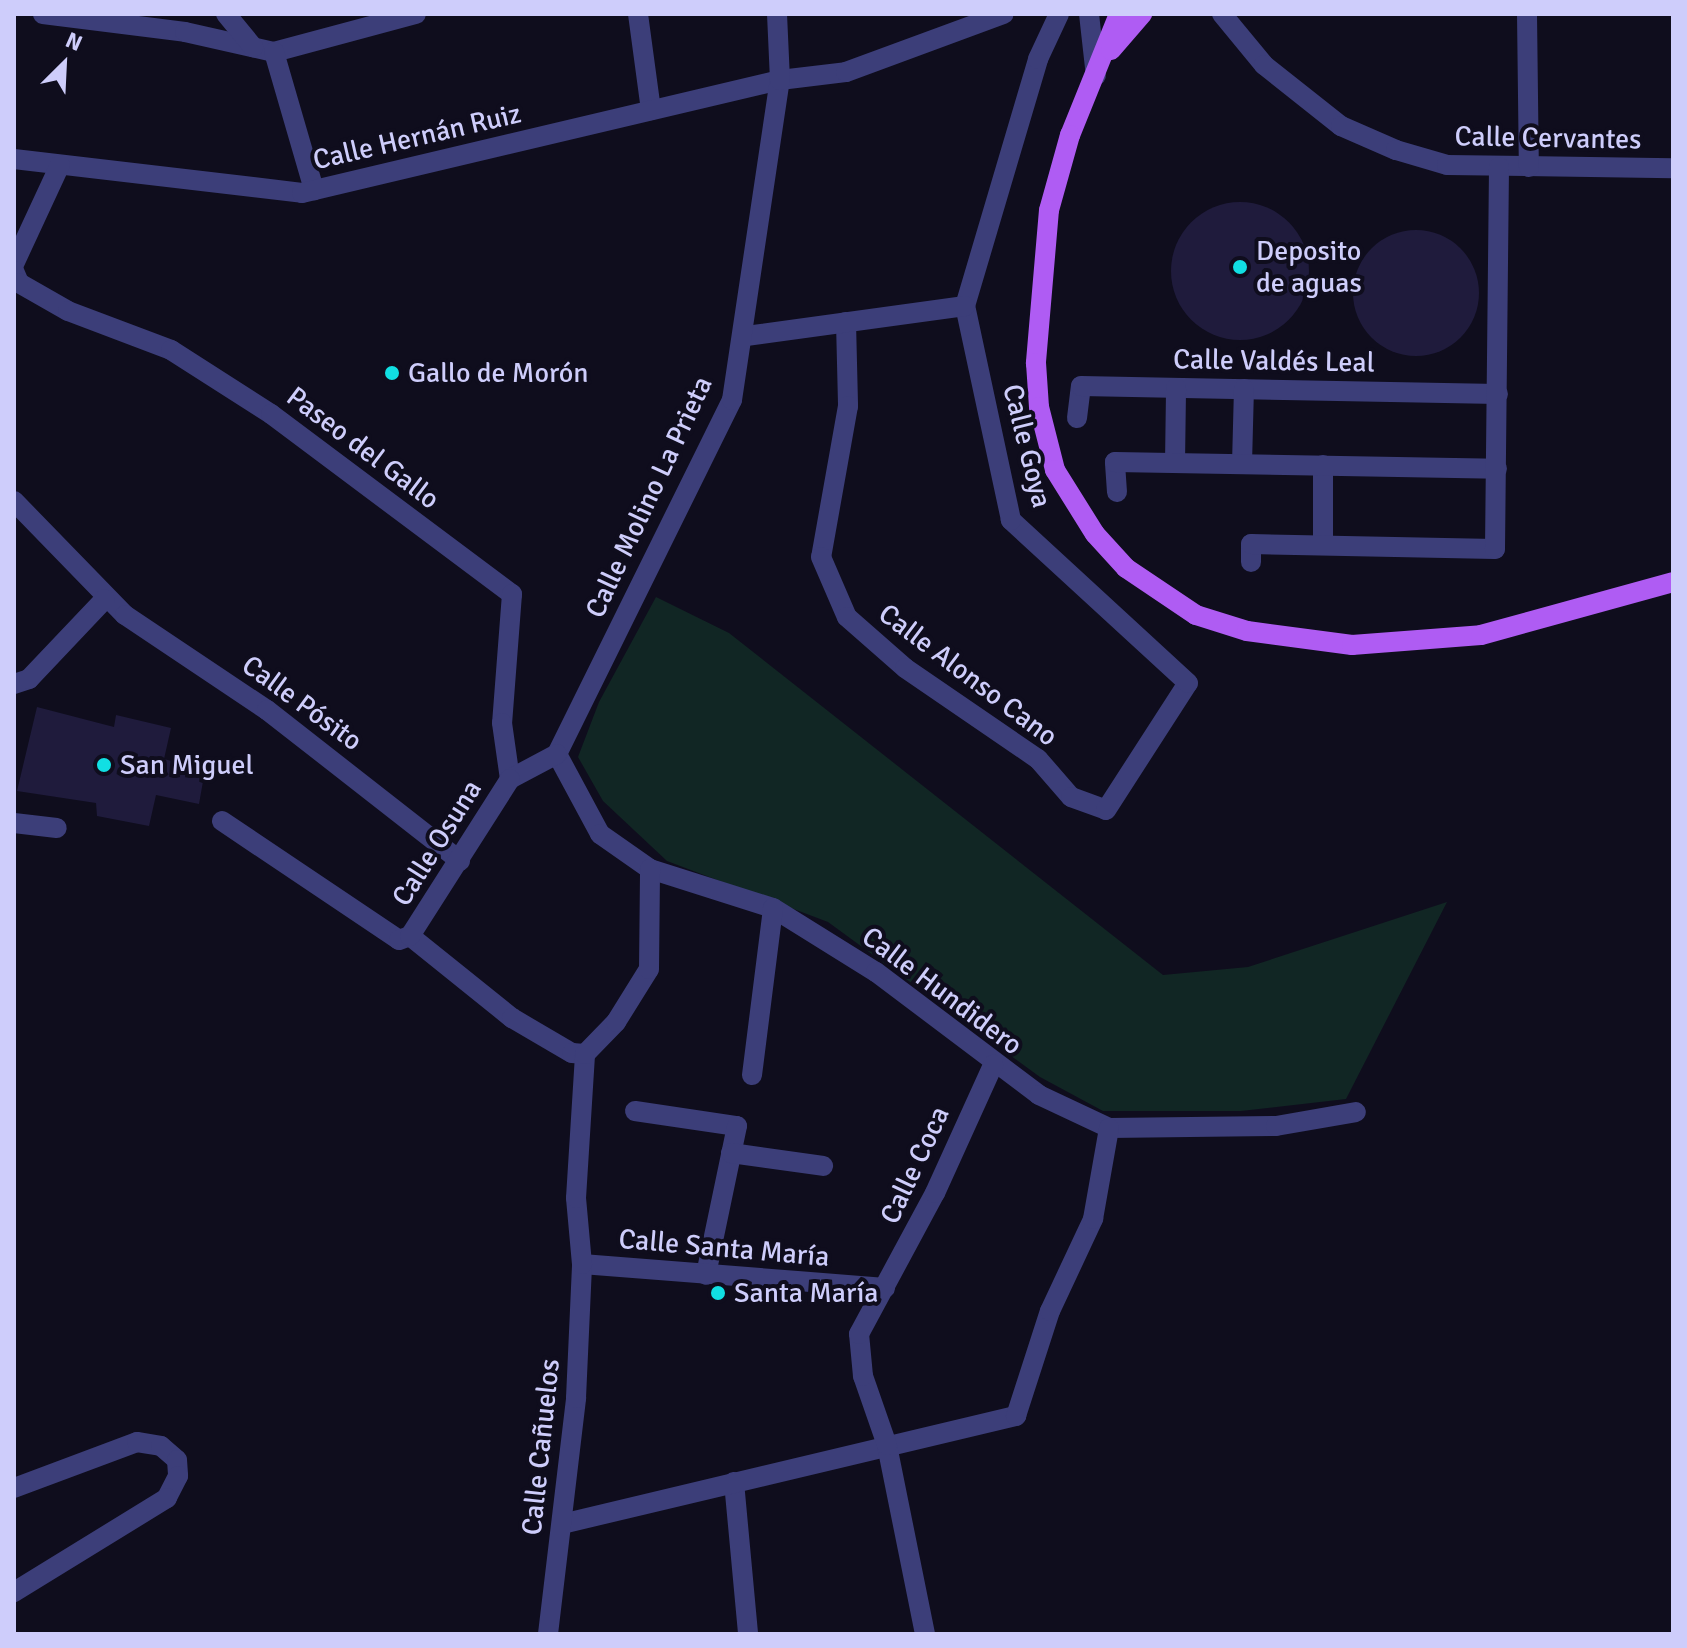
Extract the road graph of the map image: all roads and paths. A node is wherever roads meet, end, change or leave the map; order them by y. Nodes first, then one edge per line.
1 (43, 14) edge
2 (226, 14) edge
3 (416, 14) edge
4 (638, 14) edge
5 (777, 14) edge
6 (1004, 14) edge
7 (1059, 14) edge
8 (1089, 14) edge
9 (1119, 14) edge
10 (1142, 14) edge
11 (1208, 14) edge
12 (1527, 14) edge
13 (1225, 20) edge
14 (253, 47) junction
15 (274, 52) junction
16 (1100, 68) junction
17 (780, 80) junction
18 (651, 110) junction
19 (14, 159) edge
20 (60, 165) junction
21 (1499, 167) junction
22 (1529, 167) junction
23 (1673, 168) edge
24 (314, 190) junction
25 (14, 264) edge
26 (14, 271) edge
27 (965, 306) junction
28 (846, 322) junction
29 (746, 336) junction
30 (1176, 388) junction
31 (1244, 389) junction
32 (1498, 394) junction
33 (1077, 418) dead end
34 (1175, 463) junction
35 (1242, 464) junction
36 (1323, 465) junction
37 (1497, 469) junction
38 (1117, 492) dead end
39 (14, 501) edge
40 (1323, 545) junction
41 (1251, 562) dead end
42 (1673, 582) edge
43 (105, 599) junction
44 (14, 684) edge
45 (557, 754) junction
46 (510, 779) junction
47 (1106, 810) joint
48 (222, 821) dead end
49 (14, 823) edge
50 (57, 828) dead end
51 (460, 861) junction
52 (650, 869) junction
53 (773, 908) junction
54 (410, 936) junction
55 (585, 1054) junction
56 (993, 1065) junction
57 (752, 1075) dead end
58 (635, 1111) dead end
59 (1356, 1112) dead end
60 (1109, 1128) junction
61 (731, 1153) junction
62 (823, 1166) dead end
63 (582, 1264) junction
64 (706, 1275) junction
65 (885, 1288) junction
66 (887, 1445) junction
67 (734, 1482) junction
68 (14, 1488) edge
69 (562, 1524) junction
70 (14, 1592) edge
71 (548, 1634) edge
72 (748, 1634) edge
73 (925, 1634) edge

1 - 14 street
2 - 14 street
3 - 15 street
4 - 18 street
5 - 17 street, Calle Molino La Prieta
6 - 17 street, Calle Hernán Ruiz
7 - 27 street, Calle Goya
8 - 16 street
9 - 16 main road
10 - 16 main road
11 - 13 street, Calle Cervantes
12 - 22 street
13 - 21 street, Calle Cervantes
14 - 15 street
15 - 24 street
16 - 42 main road
17 - 18 street, Calle Hernán Ruiz
17 - 29 street, Calle Molino La Prieta
18 - 24 street, Calle Hernán Ruiz
19 - 20 street, Calle Hernán Ruiz
20 - 24 street, Calle Hernán Ruiz
20 - 25 street
21 - 22 street, Calle Cervantes
21 - 32 street
22 - 23 street, Calle Cervantes
26 - 46 street, Paseo del Gallo
27 - 28 street
27 - 47 street, Calle Goya
28 - 29 street
28 - 47 street, Calle Alonso Cano
29 - 45 street, Calle Molino La Prieta
30 - 31 street, Calle Valdés Leal
30 - 33 street, Calle Valdés Leal
30 - 34 street
31 - 32 street, Calle Valdés Leal
31 - 35 street
32 - 37 street
34 - 35 street
34 - 38 street
35 - 36 street
36 - 37 street
36 - 40 street
37 - 40 street
39 - 43 street, Calle Pósito
40 - 41 street
43 - 44 street
43 - 51 street, Calle Pósito
45 - 46 street
45 - 52 street, Calle Hundidero
46 - 51 street, Calle Osuna
48 - 54 street
49 - 50 street
51 - 54 street, Calle Osuna
52 - 53 street, Calle Hundidero
52 - 55 street
53 - 56 street, Calle Hundidero
53 - 57 street
54 - 55 street
55 - 63 street, Calle Cañuelos
56 - 60 street, Calle Hundidero
56 - 65 street, Calle Coca
58 - 61 street
59 - 60 street, Calle Hundidero
60 - 66 street
61 - 62 street
61 - 64 street
63 - 64 street, Calle Santa María
63 - 69 street, Calle Cañuelos
64 - 65 street, Calle Santa María
65 - 66 street
66 - 67 street
66 - 73 street
67 - 69 street
67 - 72 street
68 - 70 street
69 - 71 street, Calle Cañuelos

